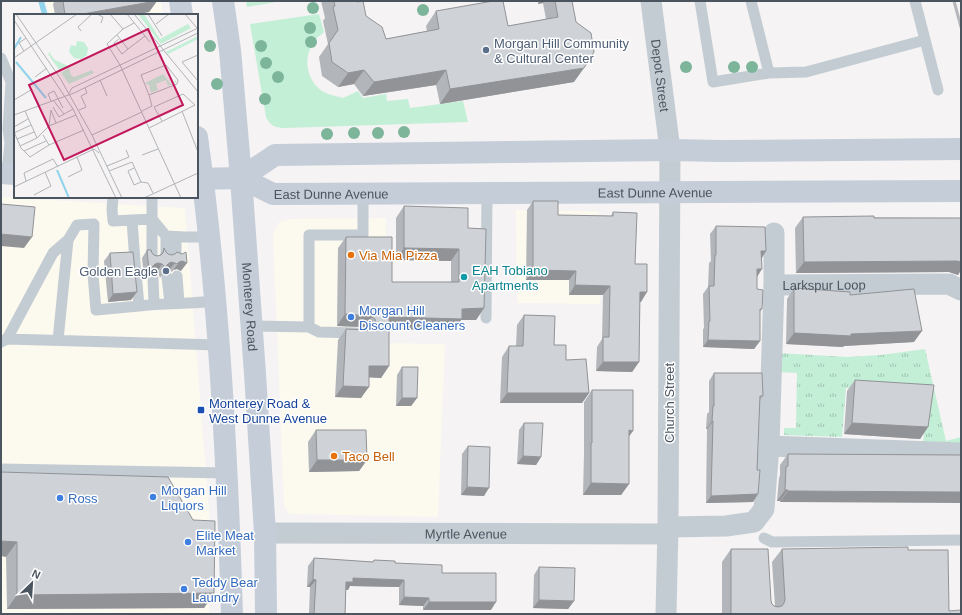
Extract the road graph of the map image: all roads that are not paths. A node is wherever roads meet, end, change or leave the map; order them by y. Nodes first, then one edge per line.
1 (180, 1) edge
2 (223, 1) edge
3 (651, 1) edge
4 (700, 1) edge
5 (751, 1) edge
6 (915, 1) edge
7 (182, 14) edge
8 (926, 40) junction
9 (1, 58) edge
10 (769, 73) junction
11 (938, 90) dead end
12 (961, 149) edge
13 (670, 150) junction
14 (198, 151) edge
15 (8, 173) edge
16 (241, 178) junction
17 (200, 179) edge
18 (961, 191) edge
19 (487, 192) junction
20 (670, 192) junction
21 (363, 193) junction
22 (113, 198) edge
23 (152, 198) edge
24 (152, 219) junction
25 (132, 220) junction
26 (774, 233) dead end
27 (171, 236) junction
28 (209, 237) junction
29 (68, 240) junction
30 (171, 255) edge
31 (152, 257) edge
32 (172, 276) dead end
33 (153, 278) edge
34 (774, 285) junction
35 (961, 290) edge
36 (215, 301) junction
37 (174, 303) junction
38 (154, 304) junction
39 (139, 306) junction
40 (486, 318) edge
41 (252, 326) junction
42 (309, 327) junction
43 (361, 334) edge
44 (4, 340) edge
45 (58, 340) junction
46 (219, 345) junction
47 (769, 446) junction
48 (961, 453) edge
49 (1, 469) edge
50 (227, 473) junction
51 (668, 530) junction
52 (759, 530) junction
53 (265, 533) junction
54 (961, 540) edge
55 (765, 553) edge
56 (232, 614) edge
57 (266, 614) edge
58 (666, 614) edge

1 - 7 main road
2 - 16 main road, Monterey Road
3 - 13 street, Depot Street
4 - 10 lane
5 - 10 lane
6 - 8 lane
8 - 10 lane
8 - 11 lane
9 - 15 lane
12 - 13 main road
13 - 16 main road
13 - 20 street, Depot Street
14 - 17 main road
16 - 17 main road
16 - 21 main road, East Dunne Avenue
16 - 41 main road, Monterey Road
17 - 28 main road
18 - 20 main road, East Dunne Avenue
19 - 20 main road, East Dunne Avenue
19 - 21 main road, East Dunne Avenue
19 - 40 lane
20 - 51 street, Church Street
21 - 42 lane
22 - 25 lane
23 - 24 lane
24 - 25 lane
24 - 27 lane
24 - 31 lane
25 - 39 lane
26 - 34 street
27 - 28 lane
27 - 30 lane
28 - 36 main road
29 - 39 lane
29 - 44 lane
29 - 45 lane
32 - 37 lane
33 - 38 lane
34 - 35 street, Larkspur Loop
34 - 47 street, Larkspur Loop
36 - 37 lane
36 - 46 main road
37 - 38 lane
38 - 39 lane
41 - 42 lane
41 - 53 main road, Monterey Road
42 - 43 lane
44 - 45 lane
45 - 46 lane
46 - 50 main road
47 - 48 street
47 - 52 street, Larkspur Loop
49 - 50 lane
50 - 56 main road
51 - 52 street
51 - 53 street, Myrtle Avenue
51 - 58 street, Church Street
52 - 54 lane
52 - 55 lane
53 - 57 main road, Monterey Road

